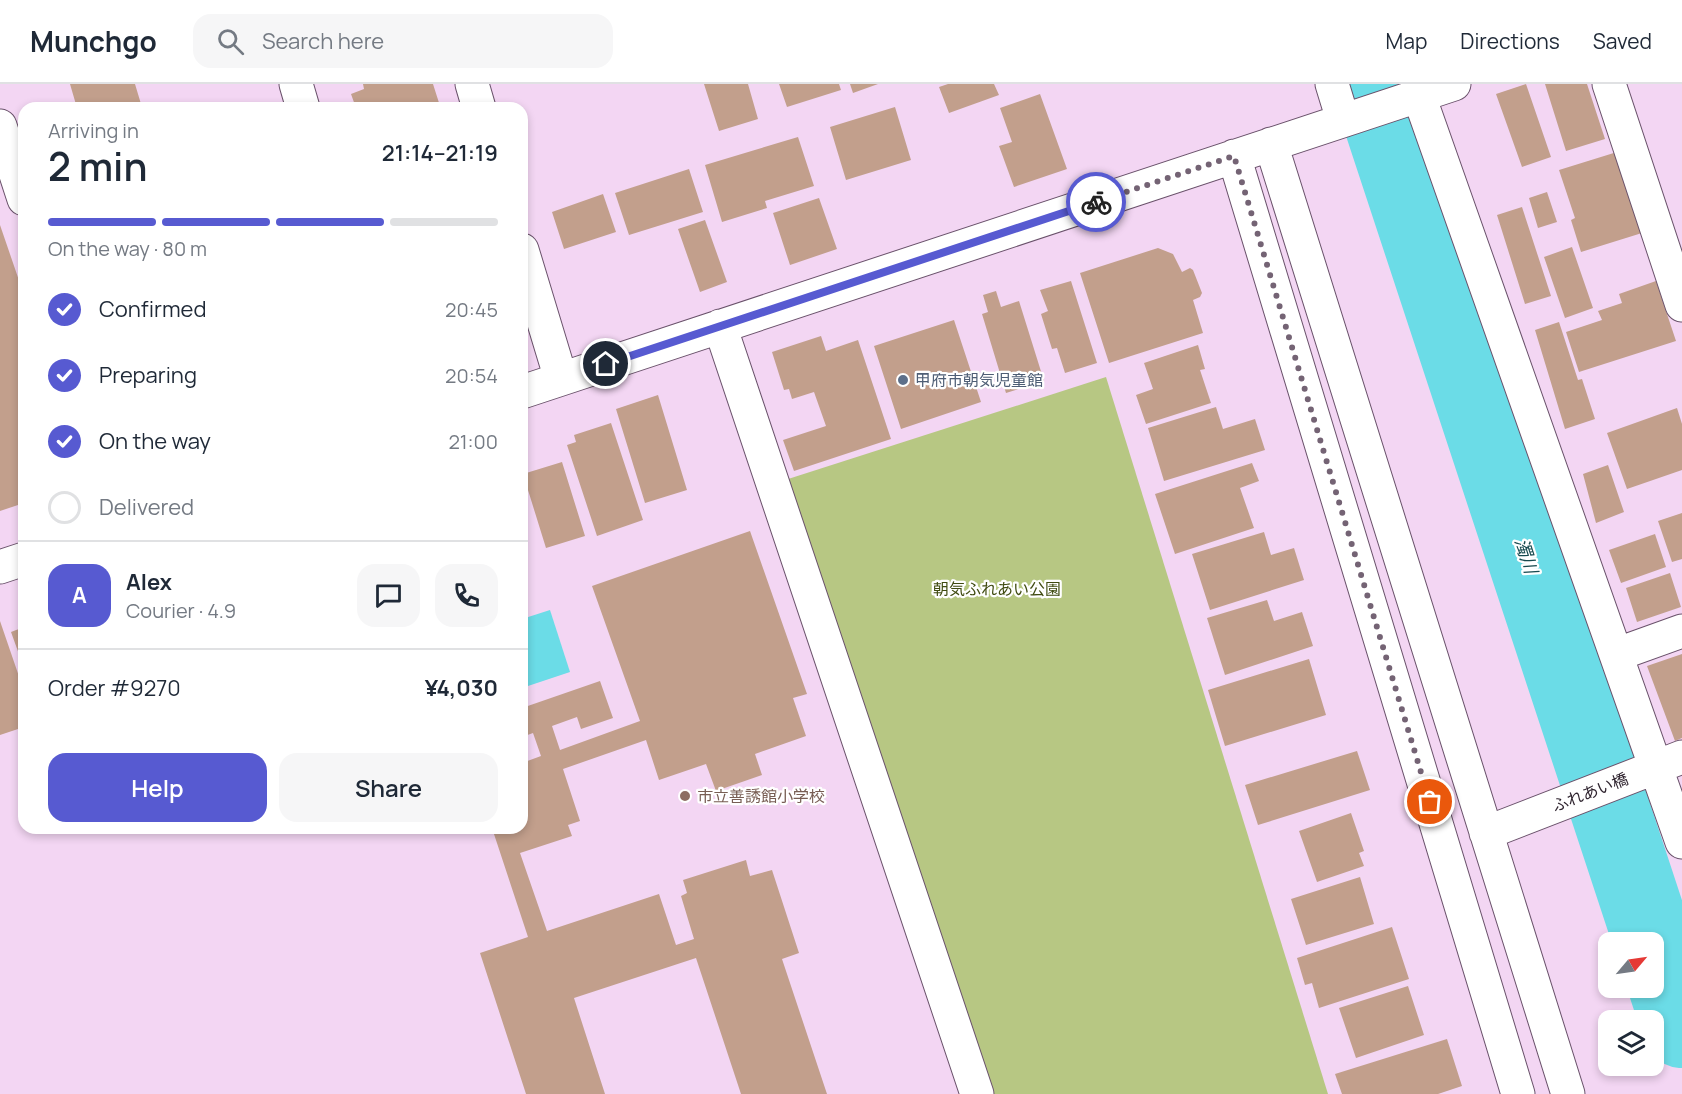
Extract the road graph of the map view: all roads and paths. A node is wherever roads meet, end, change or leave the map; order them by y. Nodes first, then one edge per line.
1 (296, 84) edge
2 (472, 84) edge
3 (1332, 84) edge
4 (1454, 84) edge
5 (1609, 84) edge
6 (1418, 97) junction
7 (301, 102) edge
8 (477, 102) edge
9 (1345, 119) junction
10 (0, 126) edge
11 (1271, 144) junction
12 (1234, 156) junction
13 (18, 181) edge
14 (528, 270) edge
15 (1682, 305) edge
16 (720, 326) junction
17 (561, 379) junction
18 (528, 390) edge
19 (18, 561) edge
20 (0, 567) edge
21 (1682, 631) edge
22 (1618, 654) junction
23 (1660, 765) edge
24 (1486, 832) junction
25 (1682, 842) edge
26 (1567, 1089) edge
27 (977, 1094) edge
28 (1518, 1094) edge
29 (1532, 1094) edge

1 - 7 street
2 - 8 street
3 - 9 street
4 - 6 street
5 - 15 street
6 - 9 street
6 - 22 street
9 - 11 street
10 - 13 street
11 - 12 street
11 - 24 street
12 - 16 street
12 - 28 street
14 - 17 street
16 - 17 street
16 - 27 street
17 - 18 street
19 - 20 street
21 - 22 street
22 - 23 street
23 - 24 street, ふれあい橋
23 - 25 street
24 - 26 street
26 - 29 street

